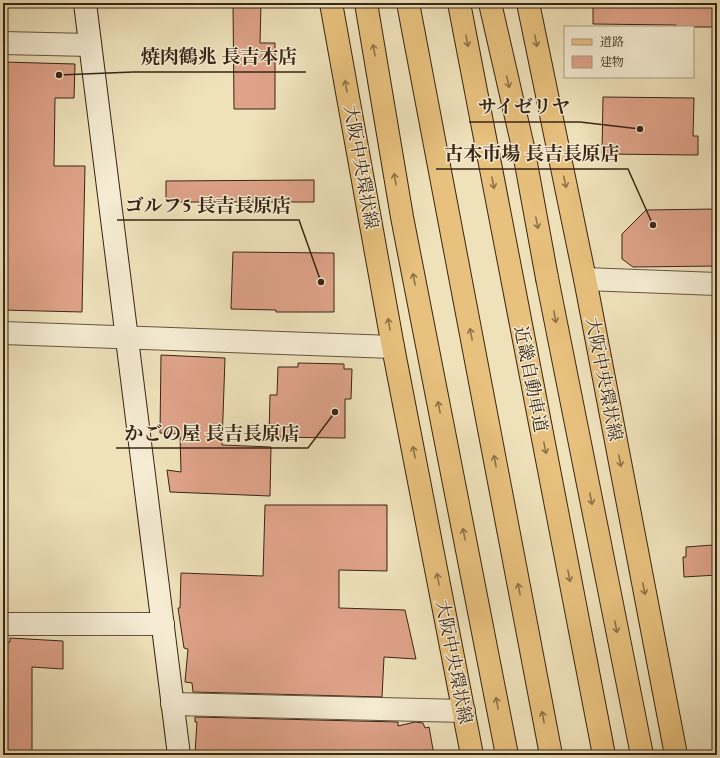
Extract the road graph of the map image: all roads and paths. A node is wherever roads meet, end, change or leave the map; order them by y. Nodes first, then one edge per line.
1 (85, 3) edge
2 (331, 3) edge
3 (366, 3) edge
4 (408, 3) edge
5 (459, 3) edge
6 (490, 3) edge
7 (528, 3) edge
8 (3, 43) edge
9 (90, 45) junction
10 (585, 279) junction
11 (717, 284) edge
12 (3, 333) edge
13 (126, 337) junction
14 (394, 347) junction
15 (3, 624) edge
16 (163, 624) junction
17 (172, 704) junction
18 (464, 711) junction
19 (179, 755) edge
20 (472, 755) edge
21 (507, 755) edge
22 (551, 755) edge
23 (604, 755) edge
24 (642, 755) edge
25 (676, 755) edge

1 - 9 street
14 -> 2 main road, 大阪中央環状線
21 -> 3 main road
22 -> 4 main road
5 -> 23 main road, 近畿自動車道
6 -> 24 main road, bridge
7 -> 10 main road, 大阪中央環状線
8 - 9 street
9 - 13 street
10 - 11 street
10 -> 25 main road, 大阪中央環状線
12 - 13 street
13 - 14 street
13 - 16 street
18 -> 14 main road, 大阪中央環状線
15 - 16 street
16 - 17 street
17 - 18 street
17 - 19 street
18 - 20 main road, 大阪中央環状線

